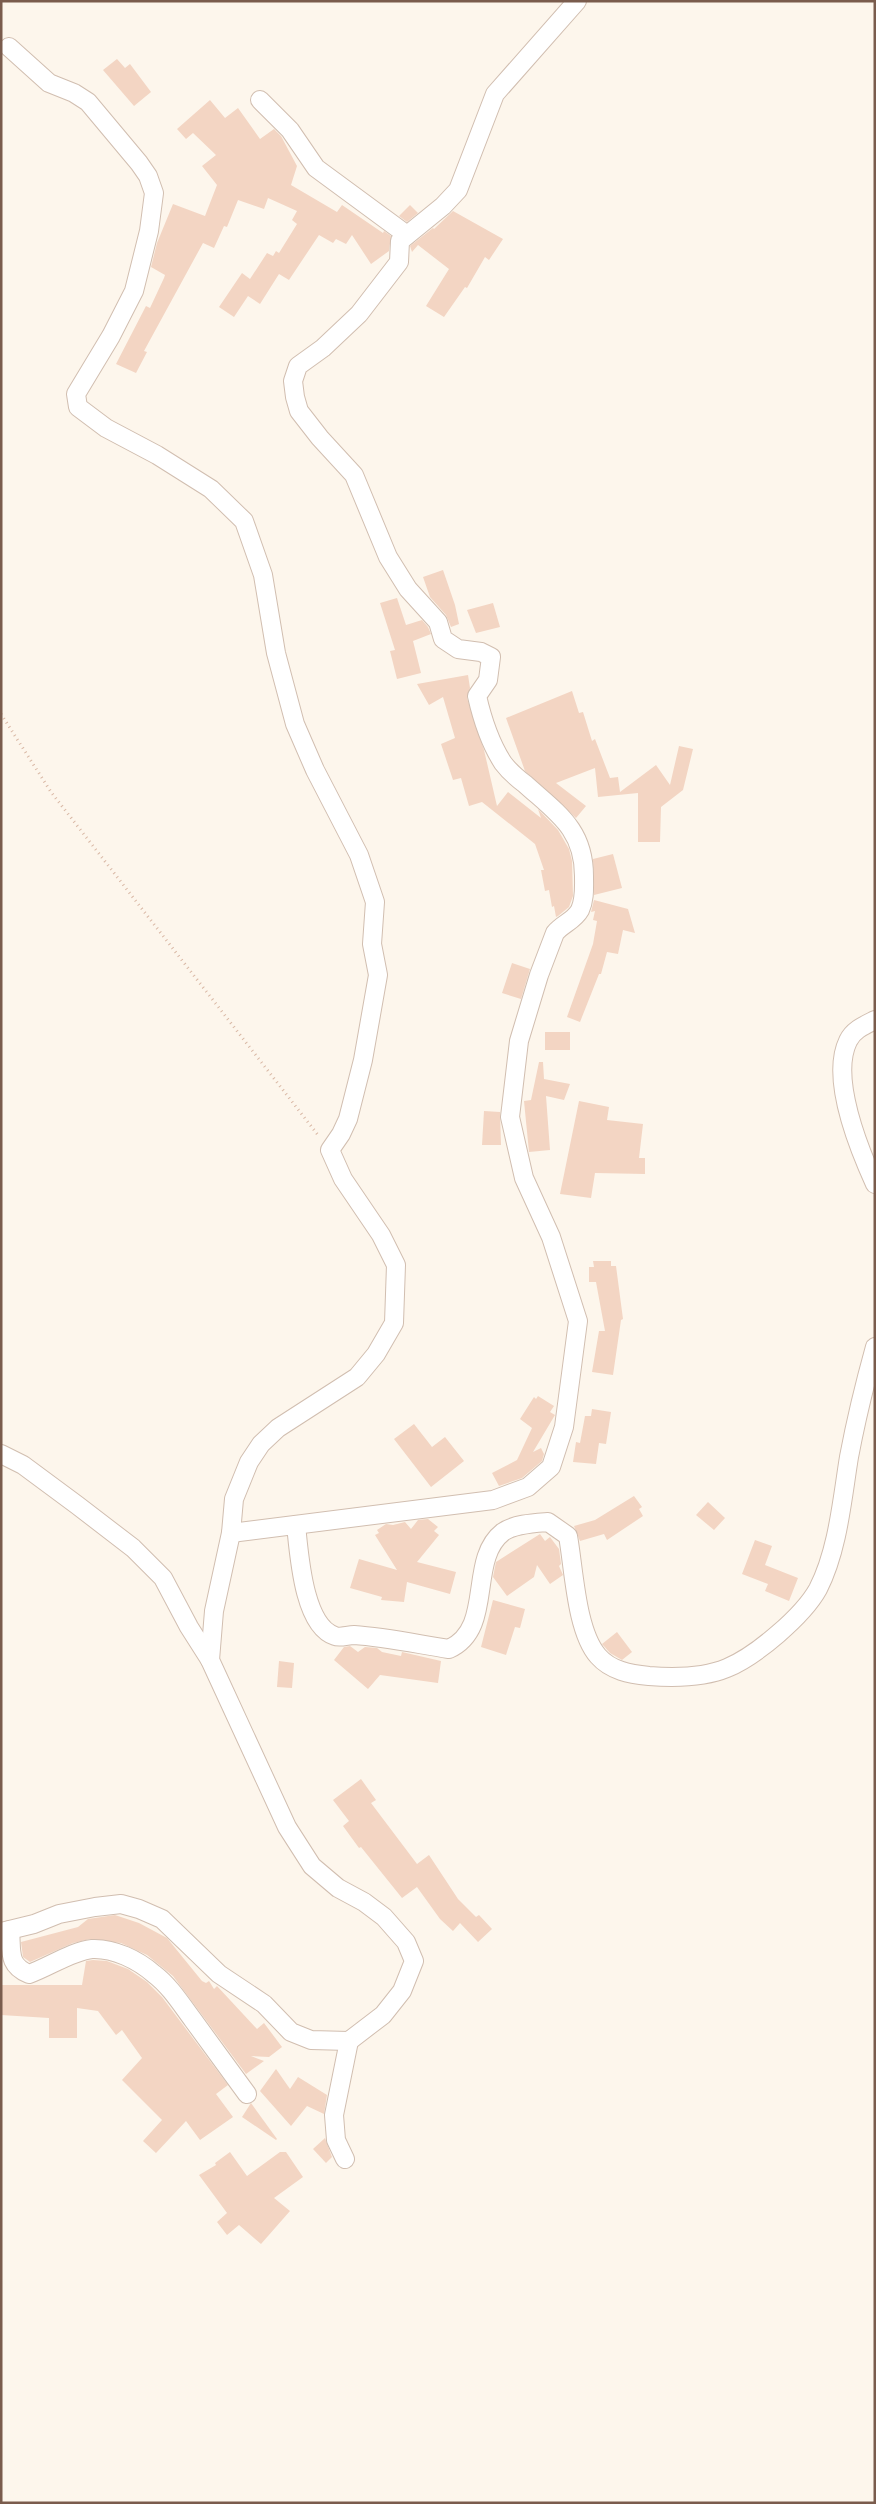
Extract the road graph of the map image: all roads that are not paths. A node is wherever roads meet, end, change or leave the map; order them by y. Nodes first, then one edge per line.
1 (577, 1) edge
2 (9, 47) dead end
3 (260, 100) dead end
4 (407, 235) junction
5 (875, 1020) edge
6 (875, 1184) edge
7 (875, 1347) edge
8 (1, 1454) edge
9 (296, 1525) junction
10 (231, 1533) junction
11 (210, 1660) junction
12 (6, 1931) edge
13 (349, 2041) junction
14 (248, 2094) dead end
15 (345, 2159) dead end

1 - 4 street
2 - 10 street
3 - 4 street
4 - 9 street
5 - 6 street
7 - 9 street
8 - 11 street
9 - 10 street
10 - 11 street
11 - 13 street
12 - 13 street
12 - 14 street
13 - 15 street

